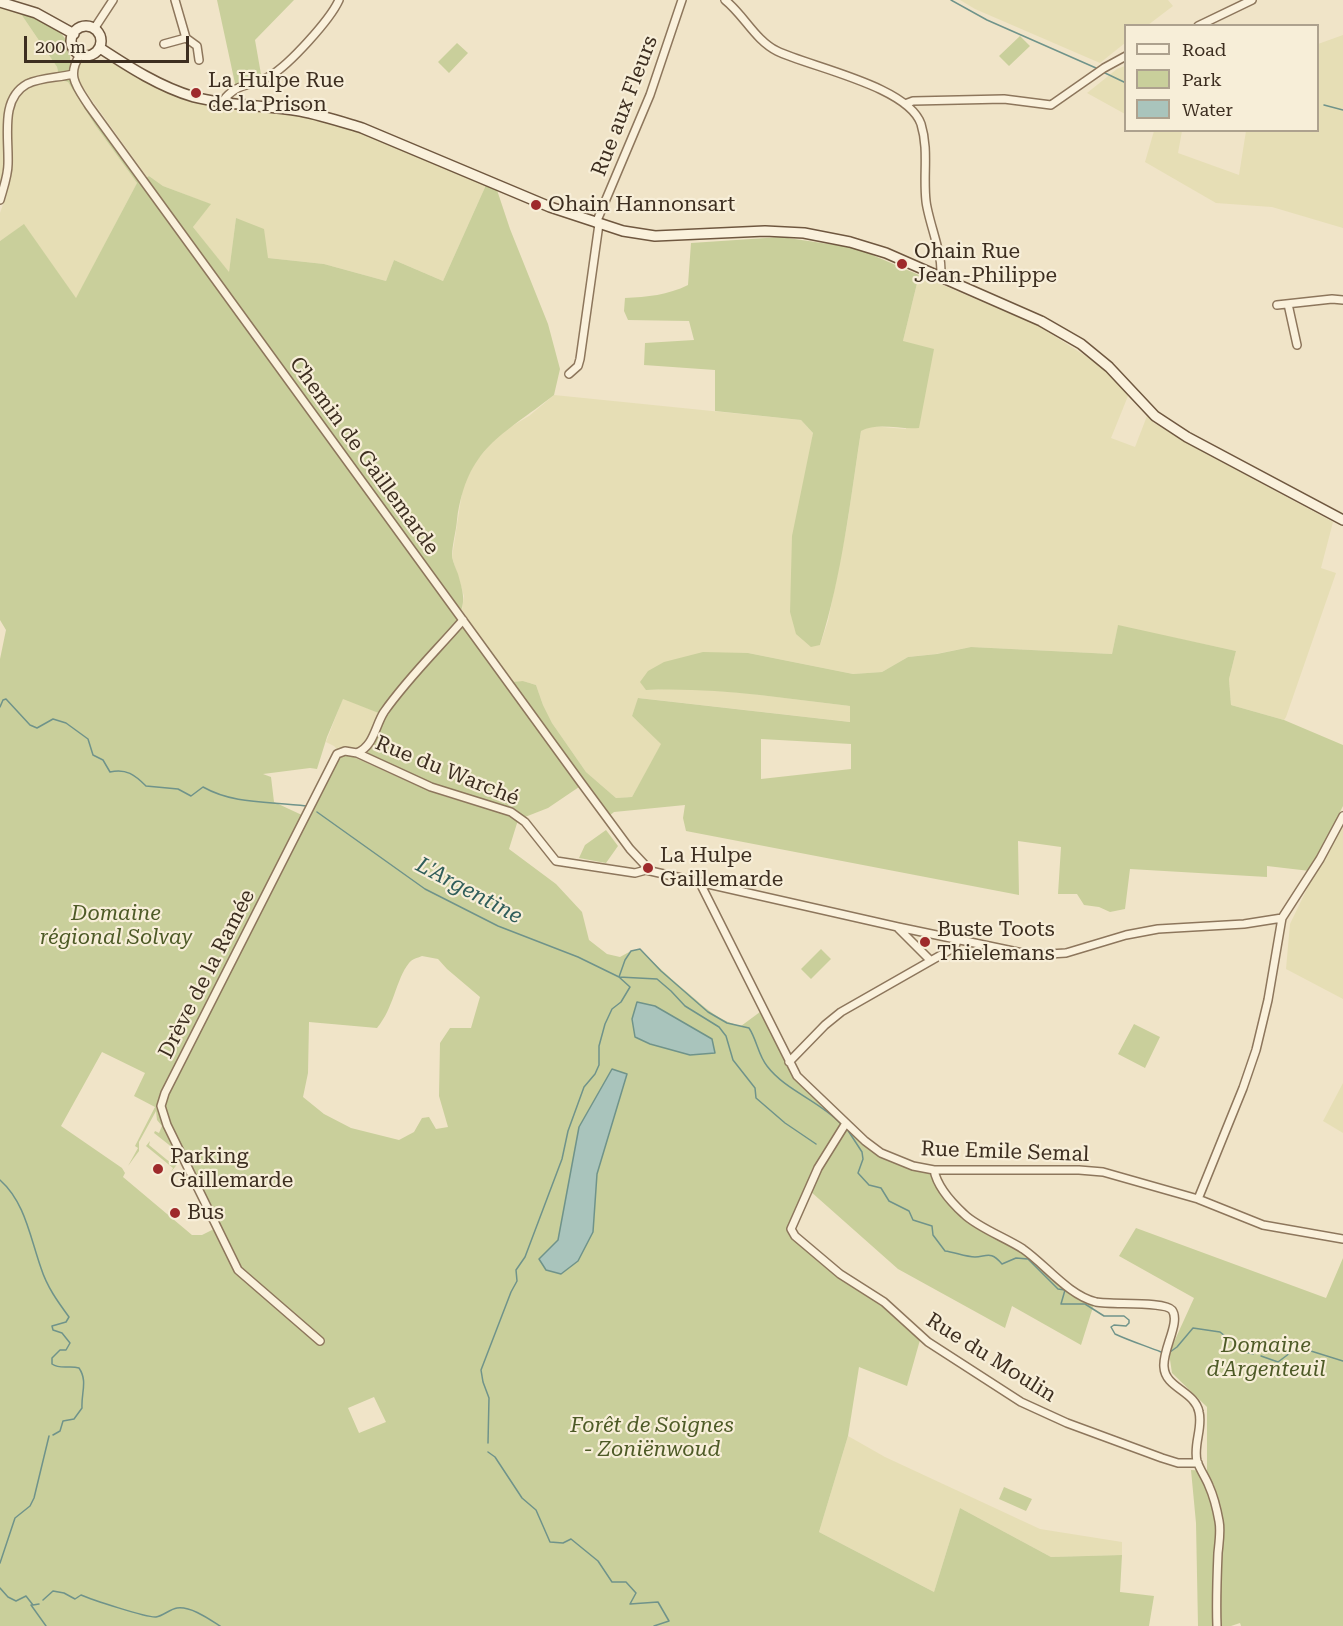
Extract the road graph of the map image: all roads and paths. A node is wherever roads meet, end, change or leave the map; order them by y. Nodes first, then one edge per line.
1 (113, 0) edge
2 (175, 0) edge
3 (339, 0) edge
4 (682, 0) edge
5 (725, 0) edge
6 (1252, 0) edge
7 (0, 2) edge
8 (1202, 24) edge
9 (94, 29) junction
10 (74, 33) junction
11 (186, 38) junction
12 (164, 44) dead end
13 (100, 48) junction
14 (80, 55) junction
15 (1124, 57) edge
16 (200, 60) dead end
17 (73, 74) junction
18 (222, 102) junction
19 (905, 104) junction
20 (0, 200) edge
21 (598, 224) junction
22 (940, 276) junction
23 (1343, 300) edge
24 (1288, 304) junction
25 (1276, 305) dead end
26 (1297, 345) dead end
27 (569, 374) dead end
28 (1343, 520) edge
29 (463, 620) junction
30 (354, 753) junction
31 (1343, 816) edge
32 (646, 870) junction
33 (700, 883) junction
34 (1282, 918) junction
35 (898, 927) junction
36 (957, 940) junction
37 (930, 960) junction
38 (789, 1062) junction
39 (846, 1123) junction
40 (934, 1170) junction
41 (1198, 1199) junction
42 (1343, 1239) edge
43 (320, 1341) dead end
44 (1198, 1463) junction
45 (1217, 1626) edge

1 - 9 street
2 - 11 street
3 - 18 street
4 - 21 street, Rue aux Fleurs
5 - 19 street
6 - 8 street
7 - 10 main road
9 - 10 main road
9 - 13 main road
10 - 14 main road
11 - 12 street
11 - 16 street
13 - 14 main road
13 - 18 main road
14 - 17 street
15 - 19 street
17 - 20 street
17 - 29 street, Chemin de Gaillemarde
18 - 21 main road
19 - 22 street
21 - 22 main road
21 - 27 street, Rue aux Fleurs
22 - 28 main road
23 - 24 street
24 - 25 street
24 - 26 street
29 - 30 street, Drève de la Ramée
29 - 32 street, Chemin de Gaillemarde
30 - 32 street, Rue du Warché
30 - 43 street, Drève de la Ramée
31 - 34 street
32 - 33 street, Rue du Warché
33 - 35 street, Rue du Warché
33 - 38 street, Rue Emile Semal
34 - 36 street, Rue du Warché
34 - 41 street
35 - 36 street, Rue du Warché
35 - 37 street
36 - 37 street
37 - 38 street
38 - 39 street, Rue Emile Semal
39 - 40 street, Rue Emile Semal
39 - 44 street, Rue du Moulin
40 - 41 street, Rue Emile Semal
40 - 44 street
41 - 42 street, Rue Emile Semal
44 - 45 street

